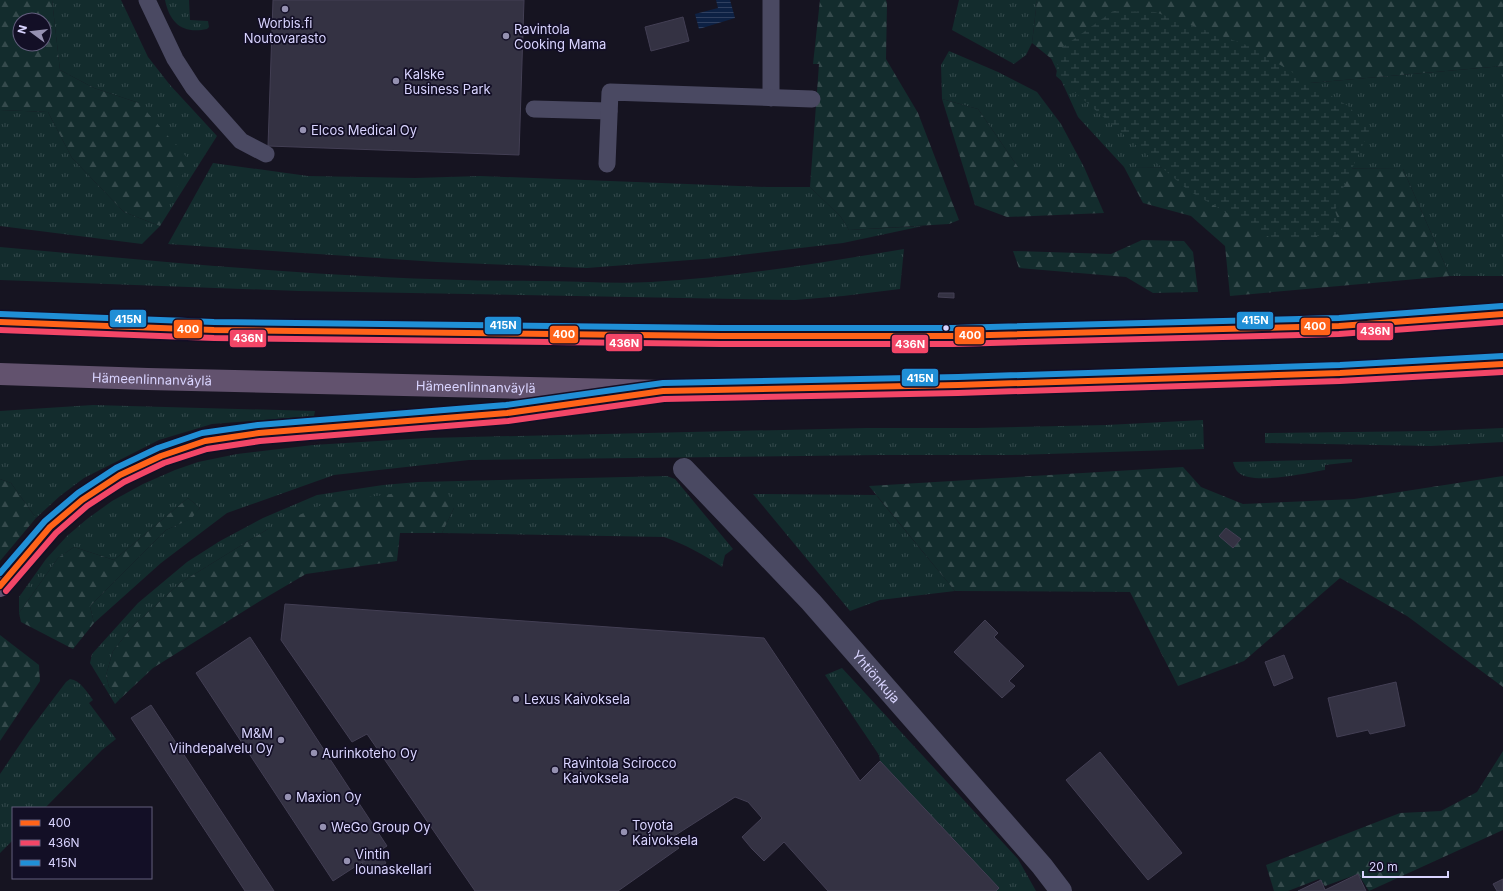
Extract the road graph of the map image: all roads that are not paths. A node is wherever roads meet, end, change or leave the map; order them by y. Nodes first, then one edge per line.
1 (146, 0) edge
2 (771, 0) edge
3 (771, 98) junction
4 (812, 99) dead end
5 (534, 109) dead end
6 (609, 112) junction
7 (266, 154) dead end
8 (607, 164) dead end
9 (1503, 314) edge
10 (0, 322) edge
11 (1503, 364) edge
12 (0, 374) edge
13 (663, 391) junction
14 (684, 469) dead end
15 (0, 586) edge
16 (1061, 891) edge

1 - 7 lane
2 - 3 lane
3 - 4 lane
3 - 6 lane
5 - 6 lane
6 - 8 lane
9 - 10 highway
11 - 13 highway, Hämeenlinnanväylä
12 - 13 highway, Hämeenlinnanväylä
13 - 15 highway
14 - 16 street, Yhtiönkuja

